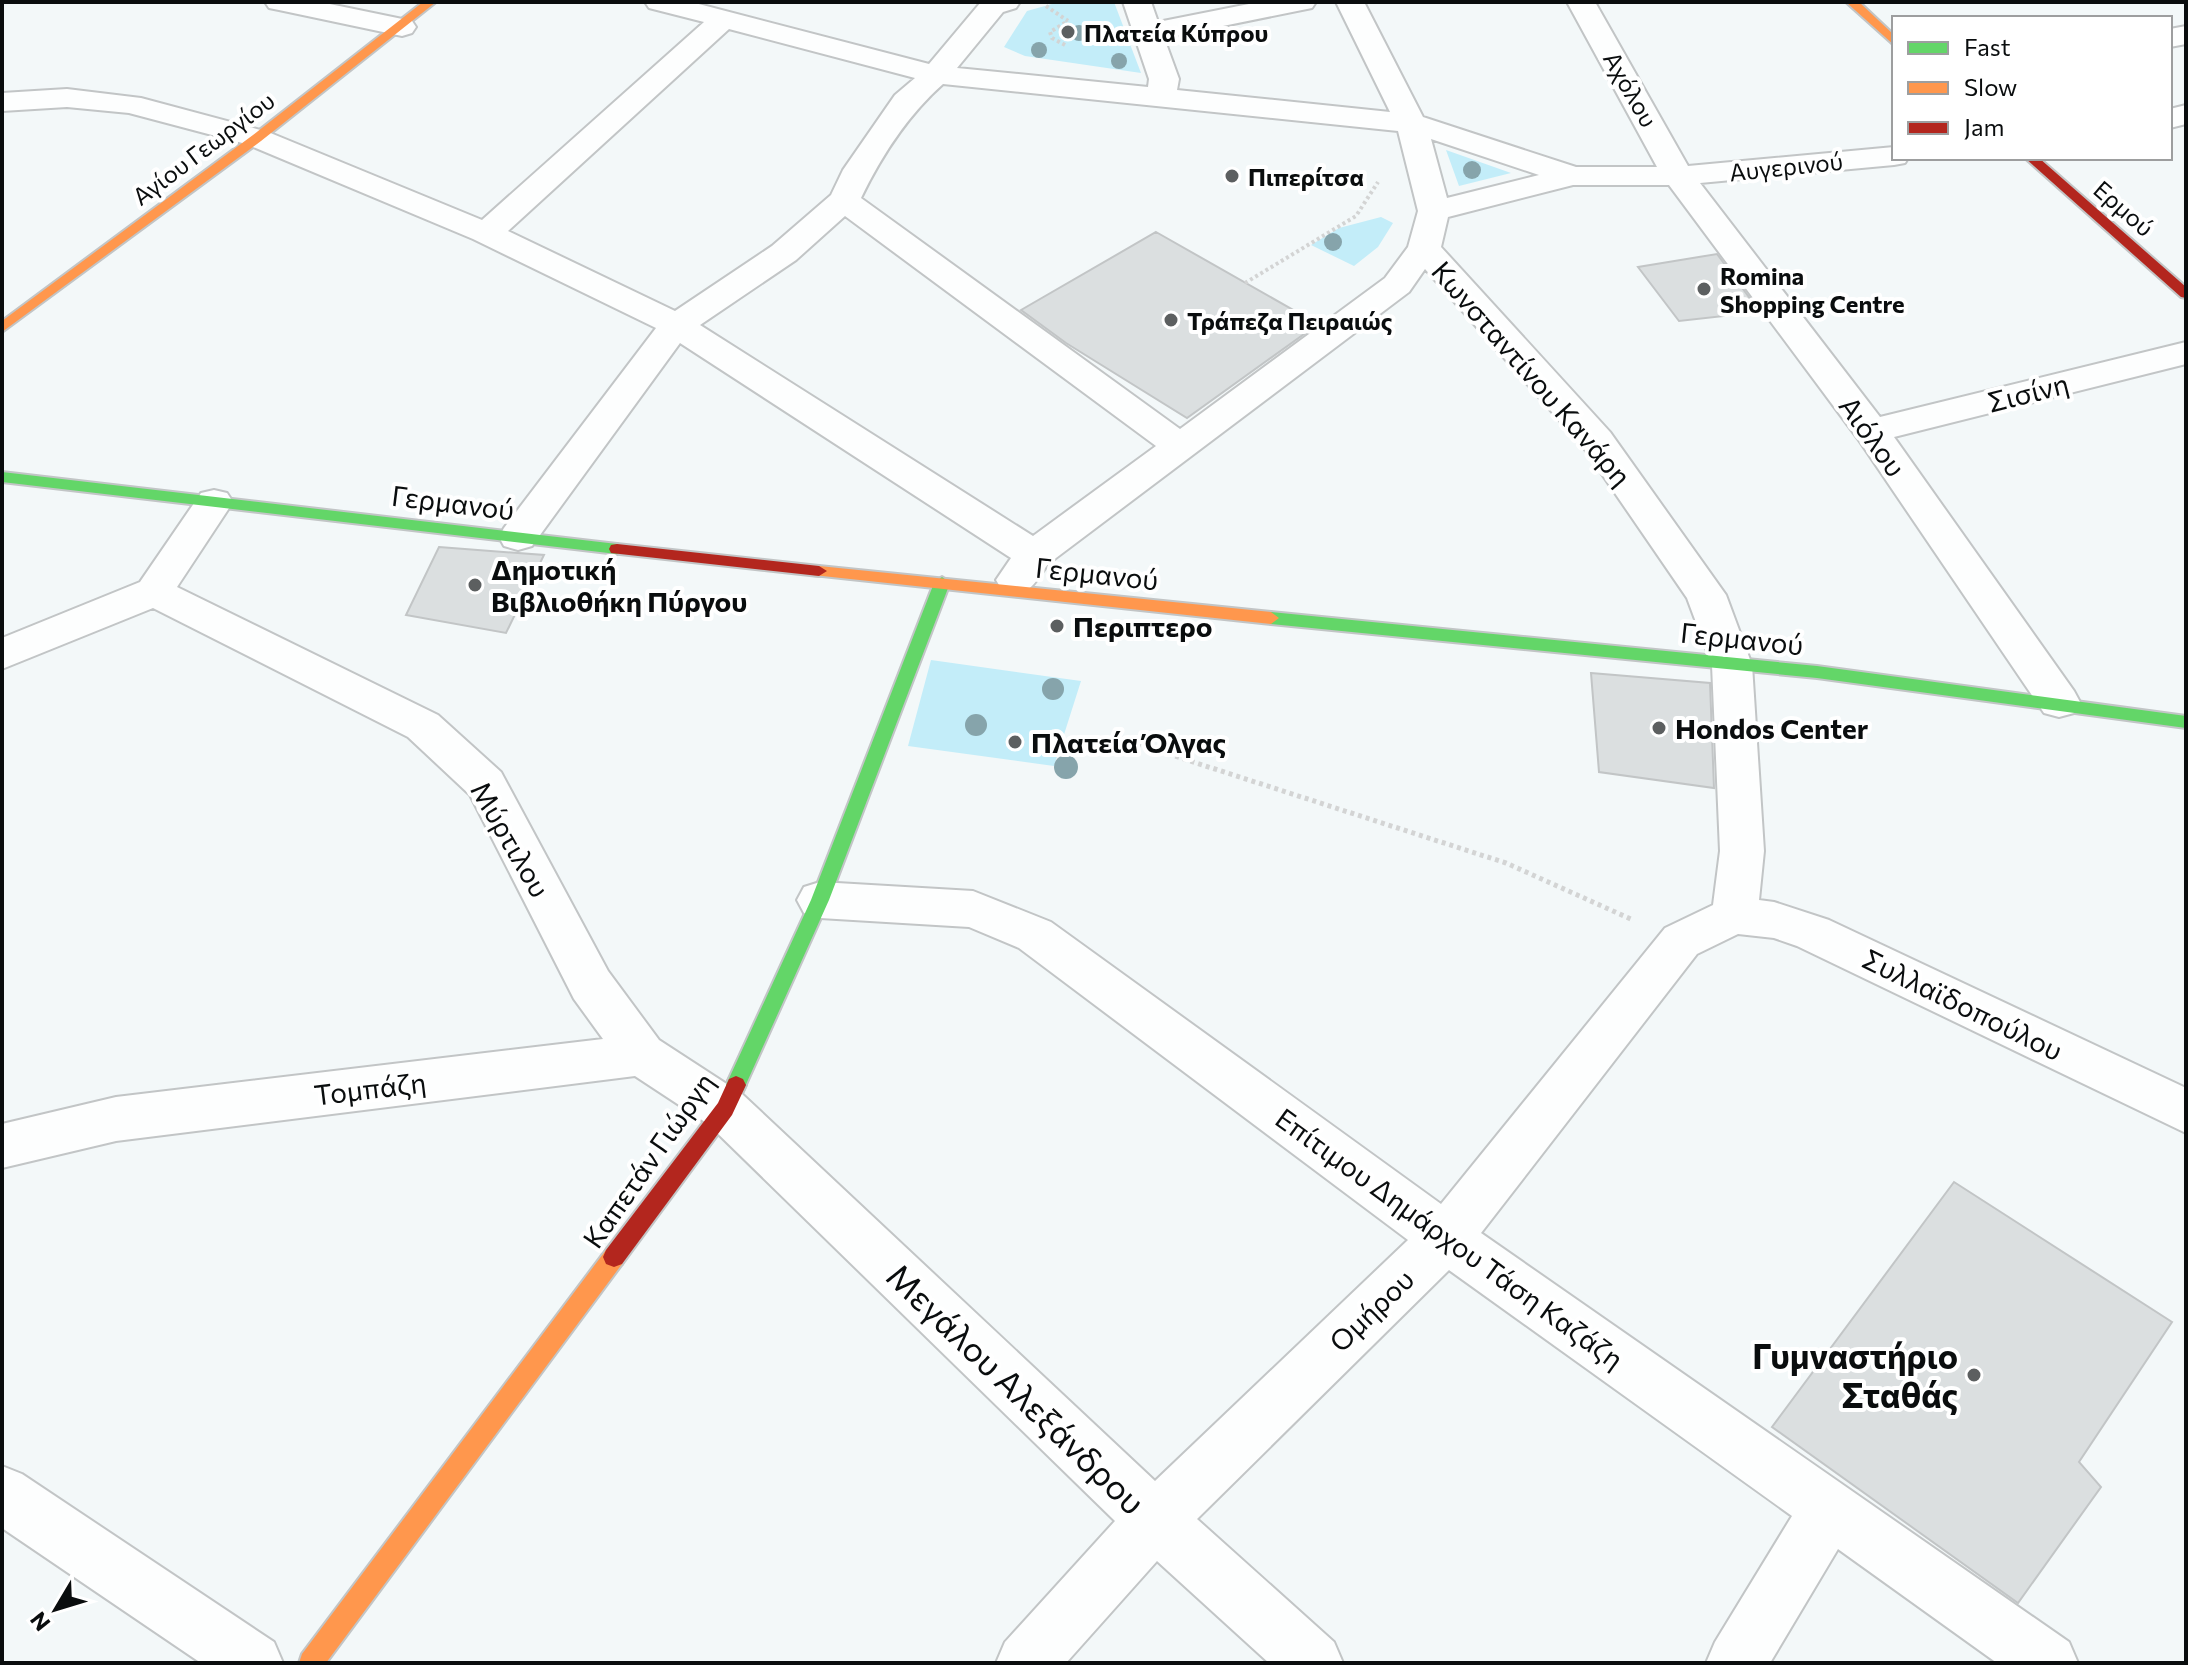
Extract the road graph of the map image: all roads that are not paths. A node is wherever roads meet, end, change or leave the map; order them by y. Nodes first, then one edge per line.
1 (279, 2) edge
2 (430, 2) edge
3 (659, 2) edge
4 (1137, 2) edge
5 (1302, 2) edge
6 (1350, 2) edge
7 (1581, 2) edge
8 (1852, 2) edge
9 (996, 3) edge
10 (724, 19) junction
11 (402, 27) junction
12 (1149, 32) junction
13 (1892, 39) edge
14 (936, 75) junction
15 (1160, 99) junction
16 (2, 102) edge
17 (1411, 123) junction
18 (257, 138) junction
19 (1892, 156) edge
20 (2033, 160) edge
21 (1573, 176) junction
22 (1678, 176) junction
23 (844, 200) junction
24 (1434, 211) junction
25 (484, 232) junction
26 (1424, 248) junction
27 (2186, 294) edge
28 (676, 325) junction
29 (2, 328) edge
30 (2186, 353) edge
31 (1871, 431) junction
32 (1181, 447) junction
33 (2, 477) edge
34 (214, 502) junction
35 (518, 537) junction
36 (1034, 555) junction
37 (942, 583) junction
38 (154, 592) junction
39 (1008, 592) junction
40 (2, 654) edge
41 (1732, 665) junction
42 (2059, 702) junction
43 (2186, 722) edge
44 (820, 900) junction
45 (1734, 915) junction
46 (642, 1055) junction
47 (725, 1109) junction
48 (2186, 1111) edge
49 (2, 1146) edge
50 (1446, 1238) junction
51 (2, 1494) edge
52 (1830, 1508) junction
53 (1155, 1520) junction
54 (253, 1663) edge
55 (311, 1663) edge
56 (1026, 1663) edge
57 (1313, 1663) edge
58 (1736, 1663) edge
59 (2048, 1663) edge

1 - 11 street
2 - 11 main road, Αγίου Γεωργίου
3 - 10 street
4 - 12 street
5 - 12 street
6 - 17 street
7 - 22 street, Αχόλου
8 - 13 main road
9 - 14 street
10 - 14 street
10 - 25 street
11 - 18 main road, Αγίου Γεωργίου
12 - 15 street
14 - 15 street
14 - 23 street
15 - 17 street
16 - 18 street
17 - 21 street
17 - 24 street
18 - 25 street
18 - 29 main road, Αγίου Γεωργίου
19 - 22 street, Αυγερινού
20 - 27 main road, Ερμού
21 - 22 street, Αυγερινού
21 - 24 street
22 - 31 street, Αιόλου
23 - 28 street
23 - 32 street
24 - 26 street
25 - 28 street
26 - 32 street
26 - 41 street, Κωνσταντίνου Κανάρη
28 - 35 street
28 - 36 street
30 - 31 street, Σισίνη
31 - 42 street, Αιόλου
32 - 36 street
33 - 34 main road, Γερμανού
34 - 35 main road, Γερμανού
34 - 38 street
35 - 37 main road, Γερμανού
36 - 39 street
37 - 39 main road, Γερμανού
37 - 44 main road, Καπετάν Γιώργη
38 - 40 street
38 - 46 street, Μύρτιλου
39 - 41 main road, Γερμανού
41 - 42 main road, Γερμανού
41 - 45 street, Κωνσταντίνου Κανάρη
42 - 43 main road, Γερμανού
44 - 47 main road, Καπετάν Γιώργη
44 - 50 street, Επίτιμου Δημάρχου Τάση Καζάζη
45 - 48 street, Συλλαϊδοπούλου
45 - 50 street, Ομήρου
46 - 47 street
46 - 49 street, Τομπάζη
47 - 53 street, Μεγάλου Αλεξάνδρου
47 - 55 main road, Καπετάν Γιώργη
50 - 52 street, Επίτιμου Δημάρχου Τάση Καζάζη
50 - 53 street, Ομήρου
51 - 54 street
52 - 58 street
52 - 59 street, Επίτιμου Δημάρχου Τάση Καζάζη
53 - 56 street, Ομήρου
53 - 57 street, Μεγάλου Αλεξάνδρου

